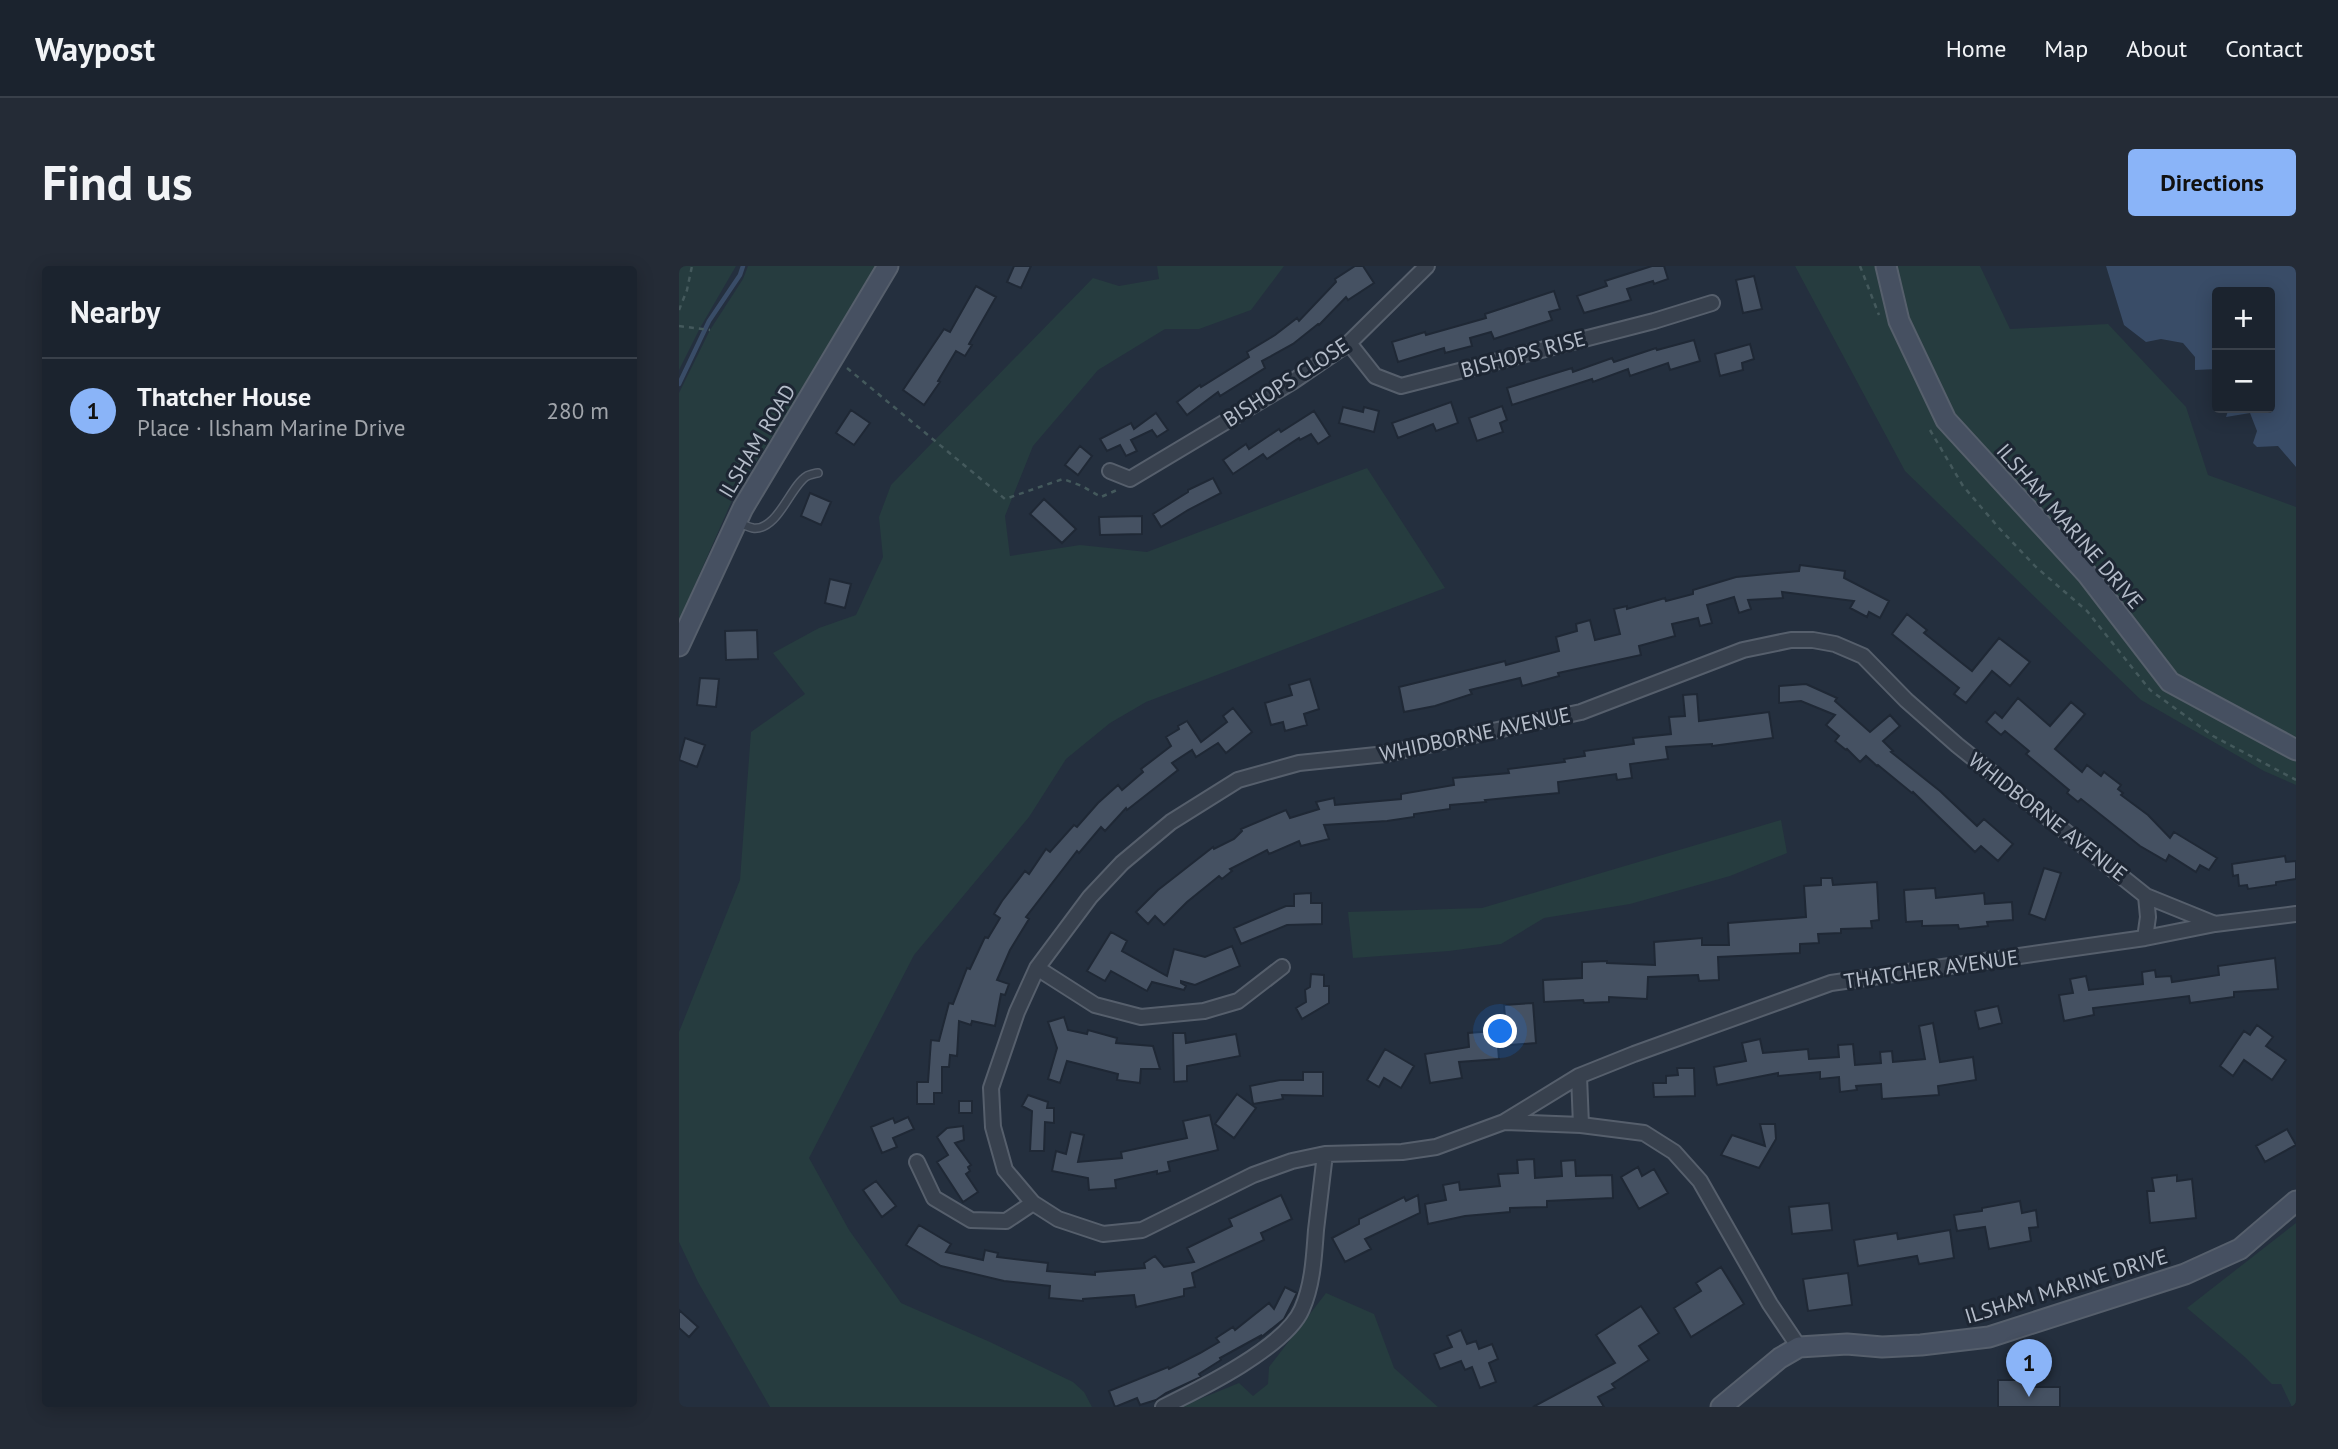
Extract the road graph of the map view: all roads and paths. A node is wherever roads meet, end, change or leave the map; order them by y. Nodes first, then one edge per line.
1 (692, 266) edge
2 (888, 266) edge
3 (1427, 266) edge
4 (1886, 266) edge
5 (1712, 303) dead end
6 (679, 310) edge
7 (679, 326) edge
8 (710, 330) dead end
9 (1349, 343) junction
10 (834, 357) junction
11 (1932, 433) dead end
12 (1110, 471) dead end
13 (818, 473) dead end
14 (1130, 485) junction
15 (736, 522) junction
16 (679, 646) edge
17 (2296, 750) edge
18 (2296, 780) edge
19 (2146, 896) junction
20 (2296, 914) edge
21 (2215, 924) junction
22 (2145, 938) junction
23 (1282, 967) dead end
24 (1037, 968) junction
25 (1579, 1076) junction
26 (1504, 1122) junction
27 (1581, 1125) junction
28 (1325, 1154) junction
29 (917, 1162) dead end
30 (2296, 1201) edge
31 (1033, 1203) junction
32 (1799, 1347) junction
33 (1163, 1407) edge
34 (1720, 1407) edge

1 - 6 path
2 - 10 street, ILSHAM ROAD
3 - 9 street, BISHOPS CLOSE
4 - 17 street, ILSHAM MARINE DRIVE
5 - 9 street, BISHOPS RISE
7 - 8 path
9 - 14 street, BISHOPS CLOSE
10 - 14 path
10 - 15 street, ILSHAM ROAD
11 - 18 path
12 - 14 street
13 - 15 lane
15 - 16 street, ILSHAM ROAD
19 - 21 street, WHIDBORNE AVENUE
19 - 22 street, WHIDBORNE AVENUE
19 - 24 street, WHIDBORNE AVENUE
20 - 21 street, THATCHER AVENUE
21 - 22 street, THATCHER AVENUE
22 - 25 street, THATCHER AVENUE
23 - 24 street
24 - 31 street, WHIDBORNE AVENUE
25 - 26 street, THATCHER AVENUE
25 - 27 street
26 - 27 street, THATCHER AVENUE
26 - 28 street, THATCHER AVENUE
27 - 32 street, THATCHER AVENUE
28 - 31 street, THATCHER AVENUE
28 - 33 street
29 - 31 street
30 - 32 street, ILSHAM MARINE DRIVE
32 - 34 street, ILSHAM MARINE DRIVE

